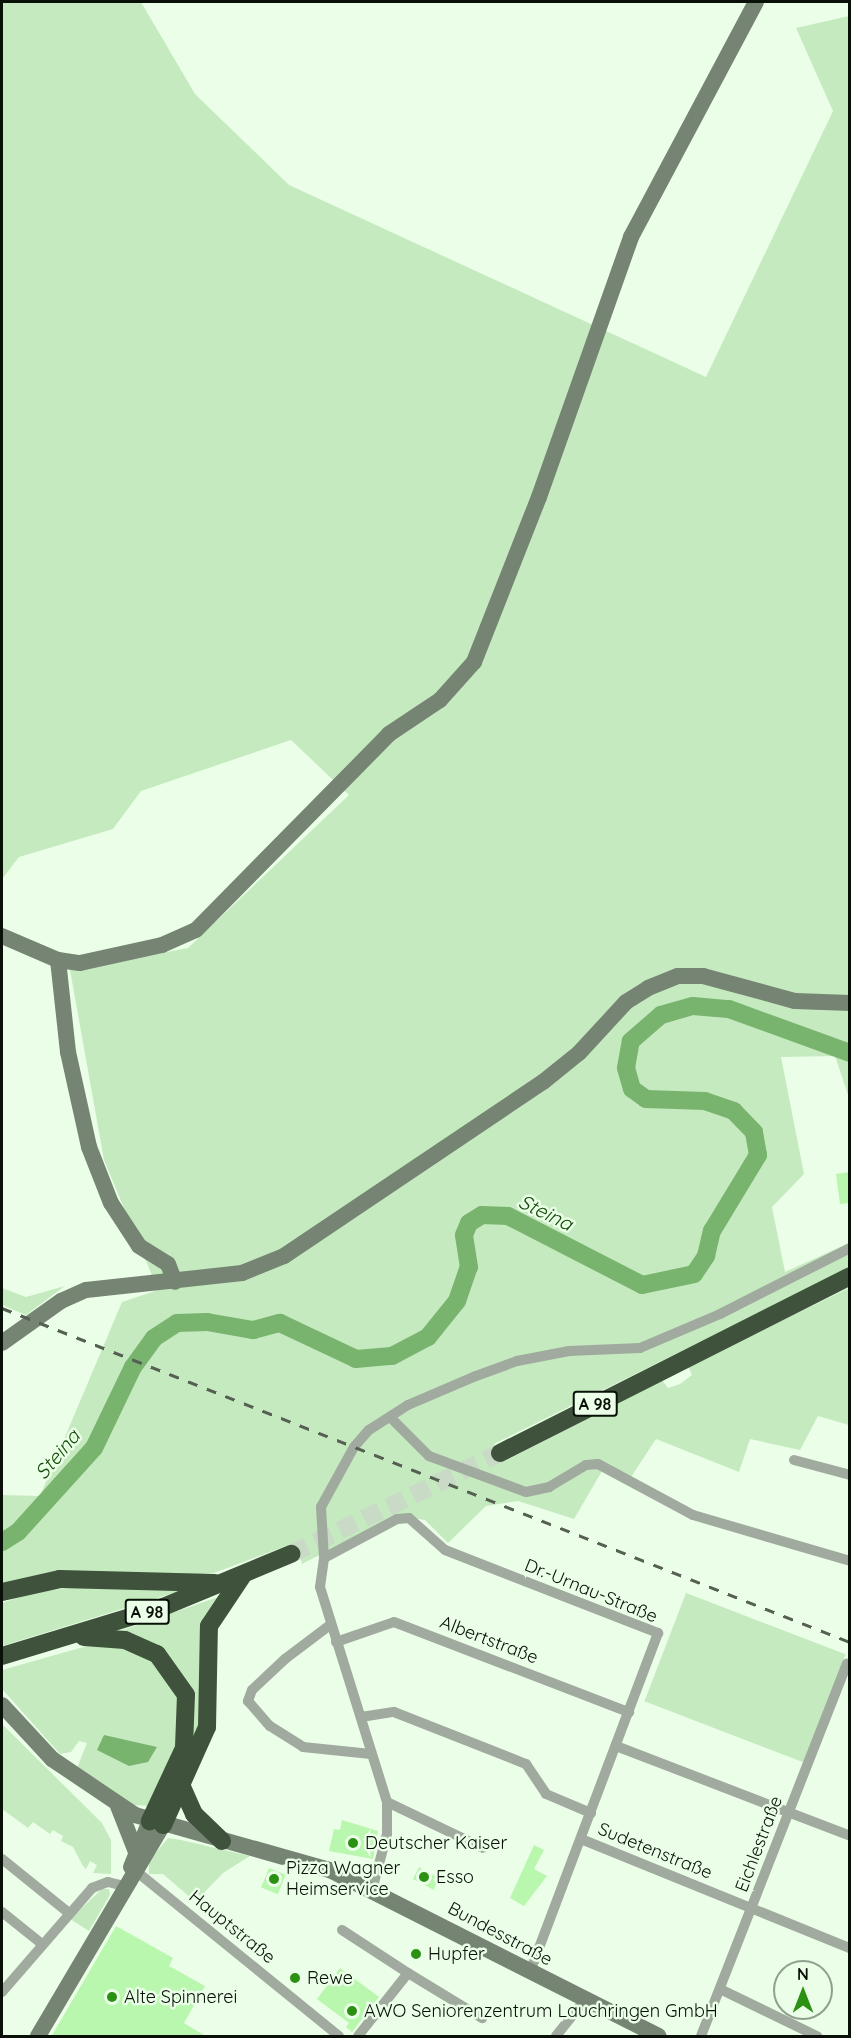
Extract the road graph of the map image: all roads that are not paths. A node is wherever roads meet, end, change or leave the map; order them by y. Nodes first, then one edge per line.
1 (756, 2) edge
2 (2, 936) edge
3 (58, 960) junction
4 (849, 1003) edge
5 (849, 1248) edge
6 (849, 1276) edge
7 (174, 1282) junction
8 (2, 1343) edge
9 (391, 1418) junction
10 (500, 1453) tunnel mouth
11 (794, 1460) dead end
12 (849, 1475) edge
13 (291, 1554) tunnel mouth
14 (324, 1558) junction
15 (849, 1561) edge
16 (244, 1574) junction
17 (223, 1583) junction
18 (2, 1592) edge
19 (330, 1625) junction
20 (70, 1637) junction
21 (336, 1642) junction
22 (6, 1654) edge
23 (847, 1664) dead end
24 (2, 1705) edge
25 (629, 1712) junction
26 (361, 1717) junction
27 (616, 1746) junction
28 (371, 1754) junction
29 (182, 1787) junction
30 (387, 1802) junction
31 (118, 1806) junction
32 (789, 1812) junction
33 (591, 1813) junction
34 (157, 1823) junction
35 (849, 1836) edge
36 (581, 1839) junction
37 (222, 1841) junction
38 (483, 1848) dead end
39 (2, 1859) edge
40 (134, 1863) junction
41 (124, 1887) junction
42 (372, 1890) junction
43 (752, 1908) junction
44 (2, 1912) edge
45 (69, 1913) junction
46 (342, 1930) dead end
47 (42, 1944) junction
48 (849, 1948) edge
49 (530, 1972) junction
50 (408, 1973) junction
51 (720, 1989) junction
52 (2, 1992) edge
53 (584, 2001) junction
54 (482, 2018) dead end
55 (38, 2037) edge
56 (339, 2037) edge
57 (358, 2037) edge
58 (556, 2037) edge
59 (658, 2037) edge
60 (701, 2037) edge
61 (817, 2037) edge

1 - 3 main road
2 - 3 main road
3 - 7 main road
4 - 7 main road
5 - 9 street
6 - 10 highway, A 98
7 - 8 main road
9 - 14 street
9 - 15 street
11 - 12 street
13 - 16 highway, A 98
14 - 19 street
14 - 25 street, Dr.-Urnau-Straße
16 - 17 highway, A 98
16 - 29 highway
17 - 18 highway
17 - 20 highway, A 98
19 - 21 street
19 - 28 street
20 - 22 highway, A 98
20 - 34 highway
21 - 25 street, Albertstraße
21 - 26 street
23 - 32 street, Eichlestraße
24 - 31 main road, Bundesstraße
25 - 27 street, Dr.-Urnau-Straße
26 - 28 street
26 - 33 street, Sudetenstraße
27 - 32 street
27 - 33 street, Dr.-Urnau-Straße
28 - 30 street
29 - 34 highway
29 - 37 highway
30 - 38 street
30 - 42 street
31 - 34 main road, Bundesstraße
31 - 40 main road
32 - 35 street
32 - 43 street, Eichlestraße
33 - 36 street, Dr.-Urnau-Straße
34 - 37 main road, Bundesstraße
34 - 40 main road
36 - 43 street, Sudetenstraße
36 - 49 street, Dr.-Urnau-Straße
37 - 42 main road, Bundesstraße
39 - 45 street
40 - 41 main road
40 - 56 street, Hauptstraße
41 - 45 street
41 - 55 main road
42 - 49 main road, Bundesstraße
43 - 48 street, Sudetenstraße
43 - 51 street, Eichlestraße
44 - 47 street
45 - 47 street
46 - 50 street
47 - 52 street
49 - 53 main road, Bundesstraße
50 - 54 street
50 - 57 street
51 - 60 street, Eichlestraße
51 - 61 street
53 - 58 street
53 - 59 main road, Bundesstraße

